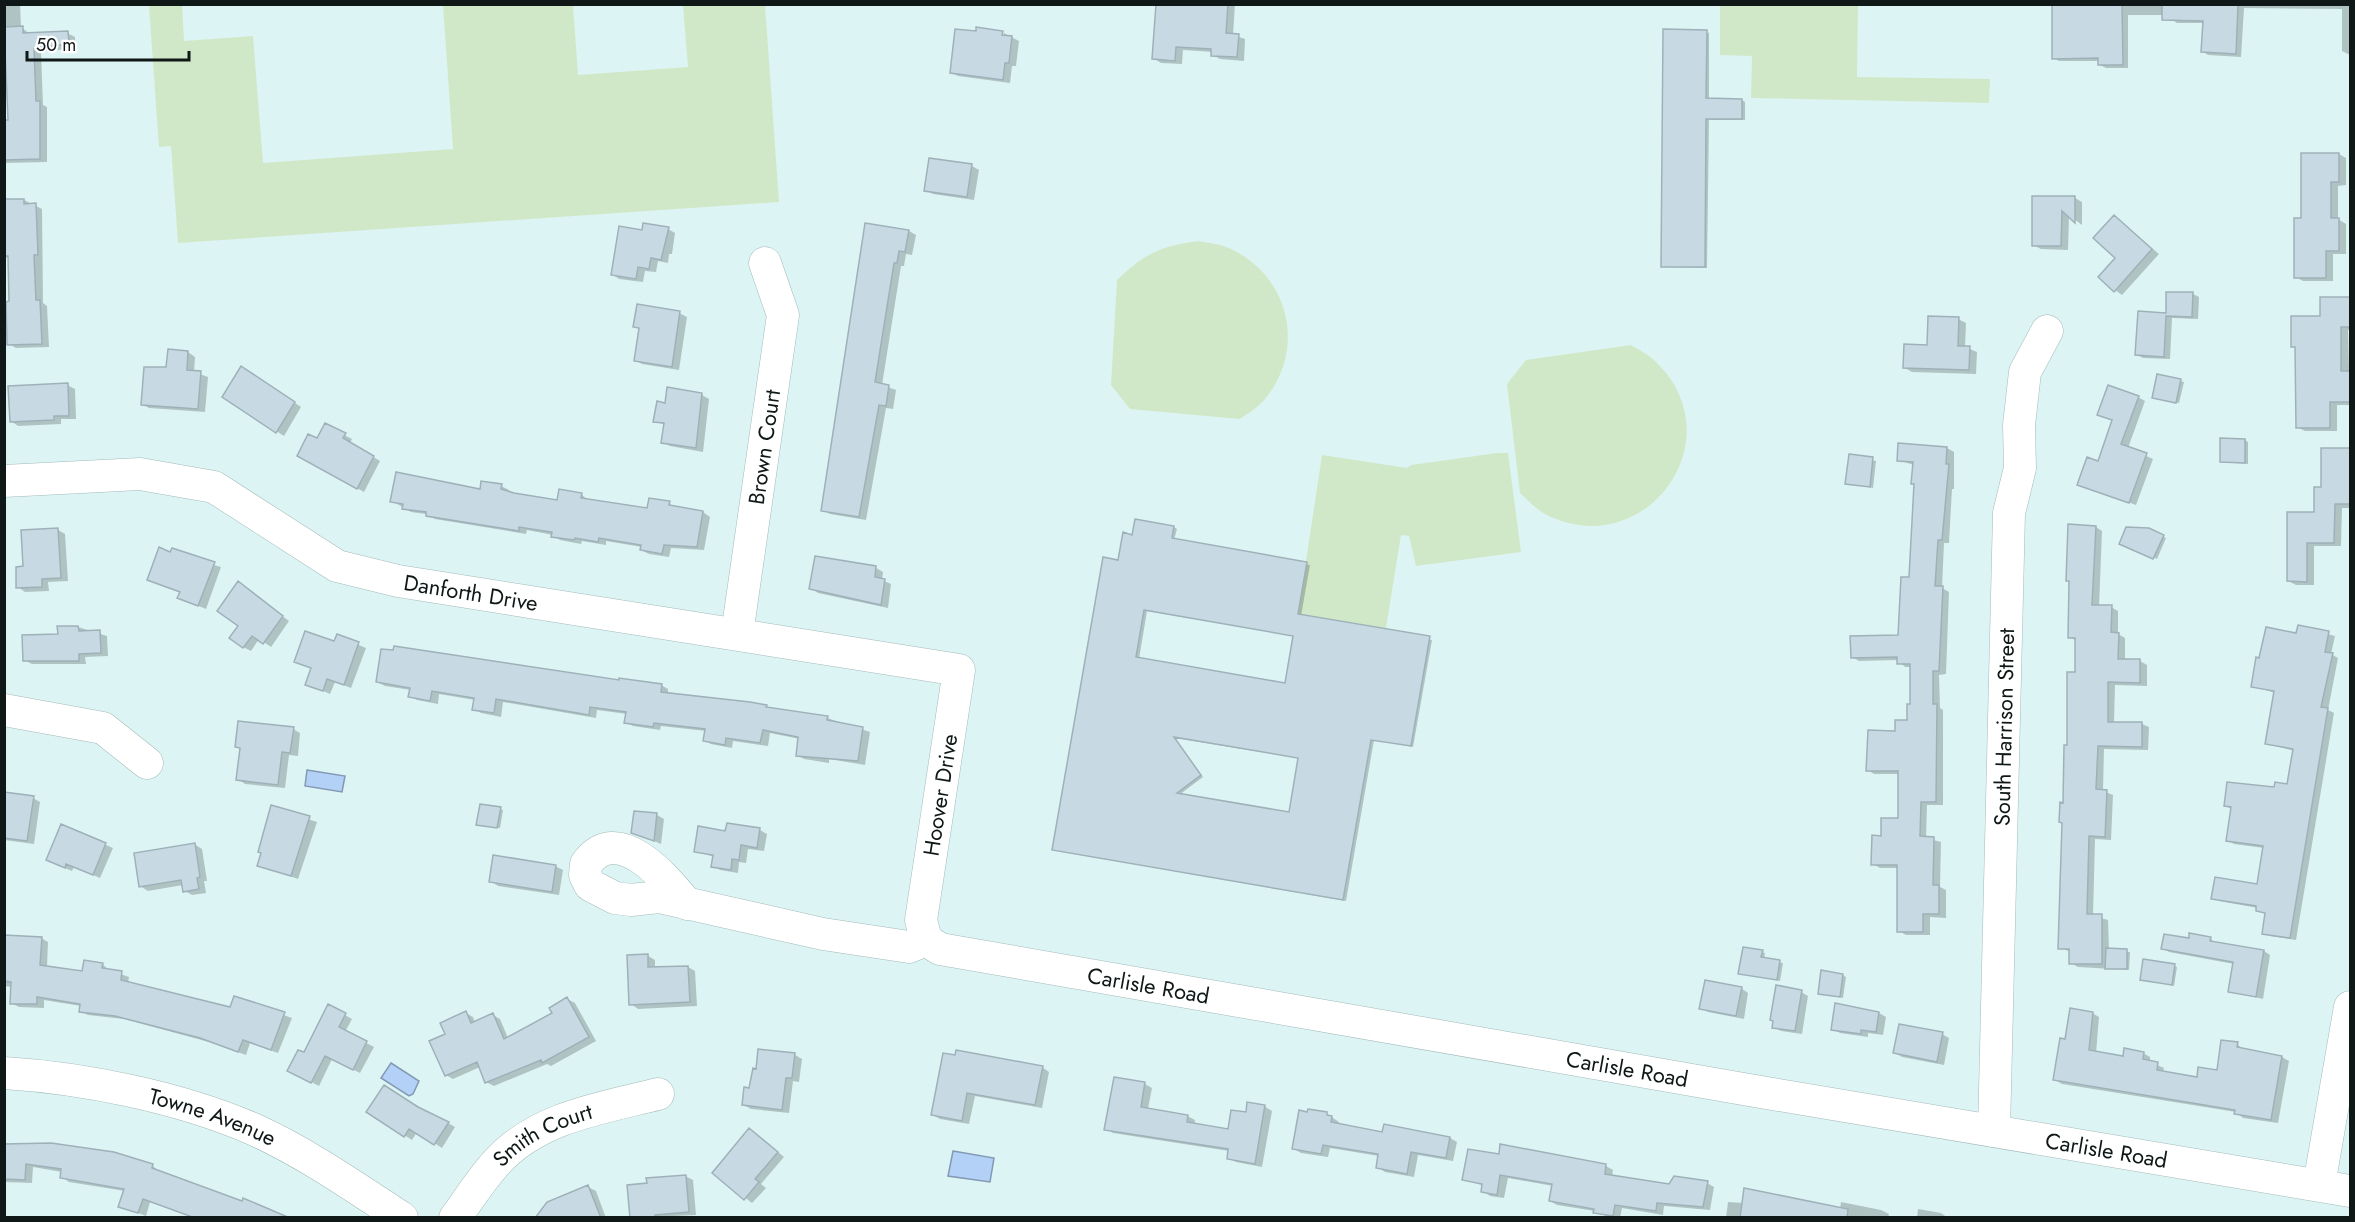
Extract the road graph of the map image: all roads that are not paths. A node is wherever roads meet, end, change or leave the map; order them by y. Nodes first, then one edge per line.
1 (765, 263) dead end
2 (2047, 331) dead end
3 (4, 481) edge
4 (737, 634) junction
5 (959, 670) joint
6 (4, 710) edge
7 (147, 763) dead end
8 (687, 904) dead end
9 (924, 930) junction
10 (2350, 1007) edge
11 (4, 1073) edge
12 (658, 1094) dead end
13 (1994, 1131) junction
14 (2319, 1185) junction
15 (2350, 1191) edge
16 (402, 1218) edge
17 (455, 1218) edge

1 - 4 street, Brown Court
2 - 13 street, South Harrison Street
3 - 4 street, Danforth Drive
4 - 5 street, Danforth Drive
5 - 9 street, Hoover Drive
6 - 7 street
8 - 9 street
9 - 13 street, Carlisle Road
10 - 14 street
11 - 16 street, Towne Avenue
12 - 17 street, Smith Court
13 - 14 street, Carlisle Road
14 - 15 street, Carlisle Road

